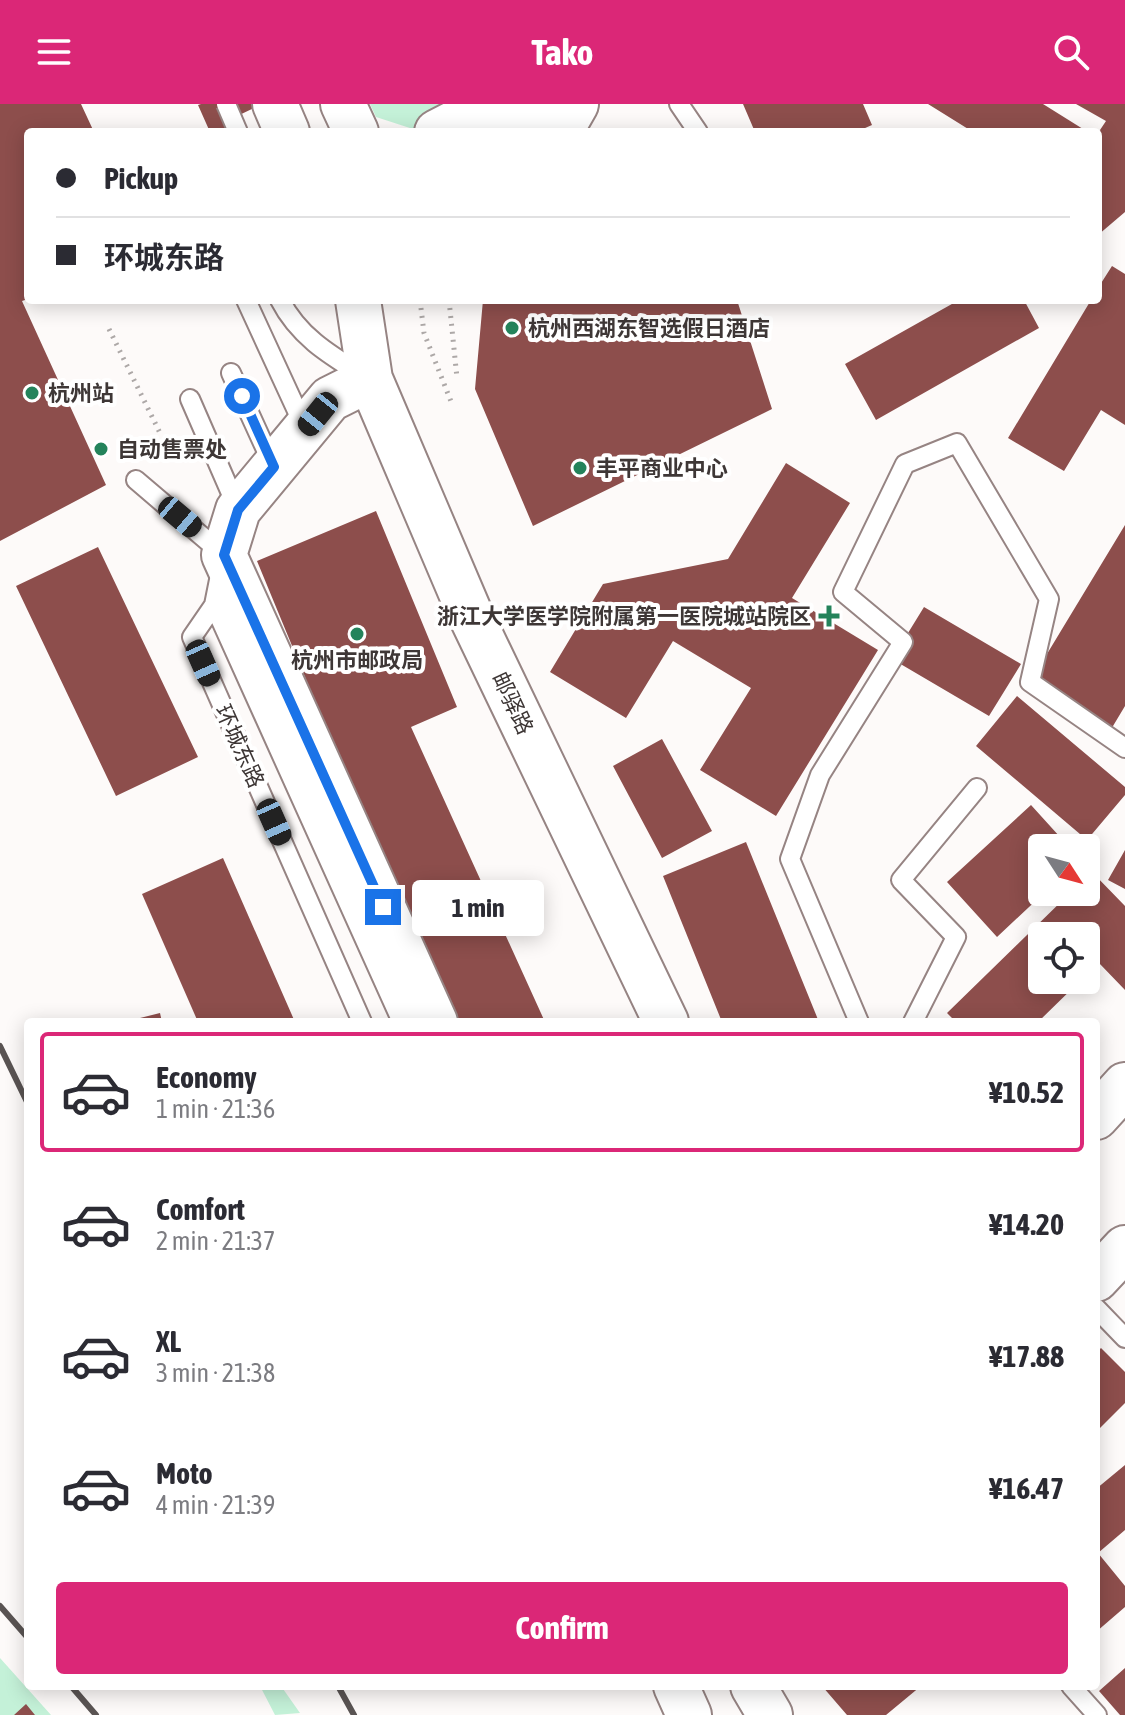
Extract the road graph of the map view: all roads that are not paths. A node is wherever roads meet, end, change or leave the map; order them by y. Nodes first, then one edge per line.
1 (226, 104) edge
2 (275, 104) edge
3 (343, 104) edge
4 (531, 104) edge
5 (576, 104) edge
6 (679, 104) edge
7 (484, 120) edge
8 (236, 128) edge
9 (285, 128) edge
10 (354, 128) edge
11 (453, 128) edge
12 (562, 128) edge
13 (695, 128) edge
14 (248, 304) edge
15 (283, 304) edge
16 (359, 304) edge
17 (231, 373) dead end
18 (370, 379) junction
19 (190, 399) dead end
20 (305, 429) junction
21 (274, 467) junction
22 (136, 480) dead end
23 (238, 510) junction
24 (224, 555) junction
25 (214, 605) junction
26 (1125, 748) edge
27 (977, 788) dead end
28 (360, 1018) edge
29 (400, 1018) edge
30 (433, 1018) edge
31 (664, 1018) edge
32 (857, 1018) edge
33 (915, 1018) edge
34 (1125, 1085) edge
35 (1100, 1113) edge
36 (1125, 1248) edge
37 (1100, 1275) edge
38 (1100, 1312) edge
39 (1125, 1338) edge
40 (678, 1690) edge
41 (755, 1690) edge
42 (1075, 1690) edge
43 (689, 1715) edge
44 (770, 1715) edge
45 (1097, 1715) edge

1 - 8 lane, bridge
2 - 9 street
3 - 10 street
4 - 7 street
5 - 12 street
6 - 13 lane
7 - 11 street
14 - 20 lane
15 - 18 lane
16 - 18 street, 邮驿路
17 - 21 lane
18 - 20 street, 环城东路
18 - 31 street, 邮驿路
19 - 23 lane
20 - 21 street, 环城东路
21 - 23 street, 环城东路
22 - 24 lane
23 - 24 street, 环城东路
24 - 25 lane, 环城东路
24 - 30 street
25 - 28 lane, 环城东路
25 - 29 lane, 环城东路
26 - 32 lane
27 - 33 lane
34 - 35 street
36 - 37 street
38 - 39 lane
40 - 43 street
41 - 44 street
42 - 45 lane

